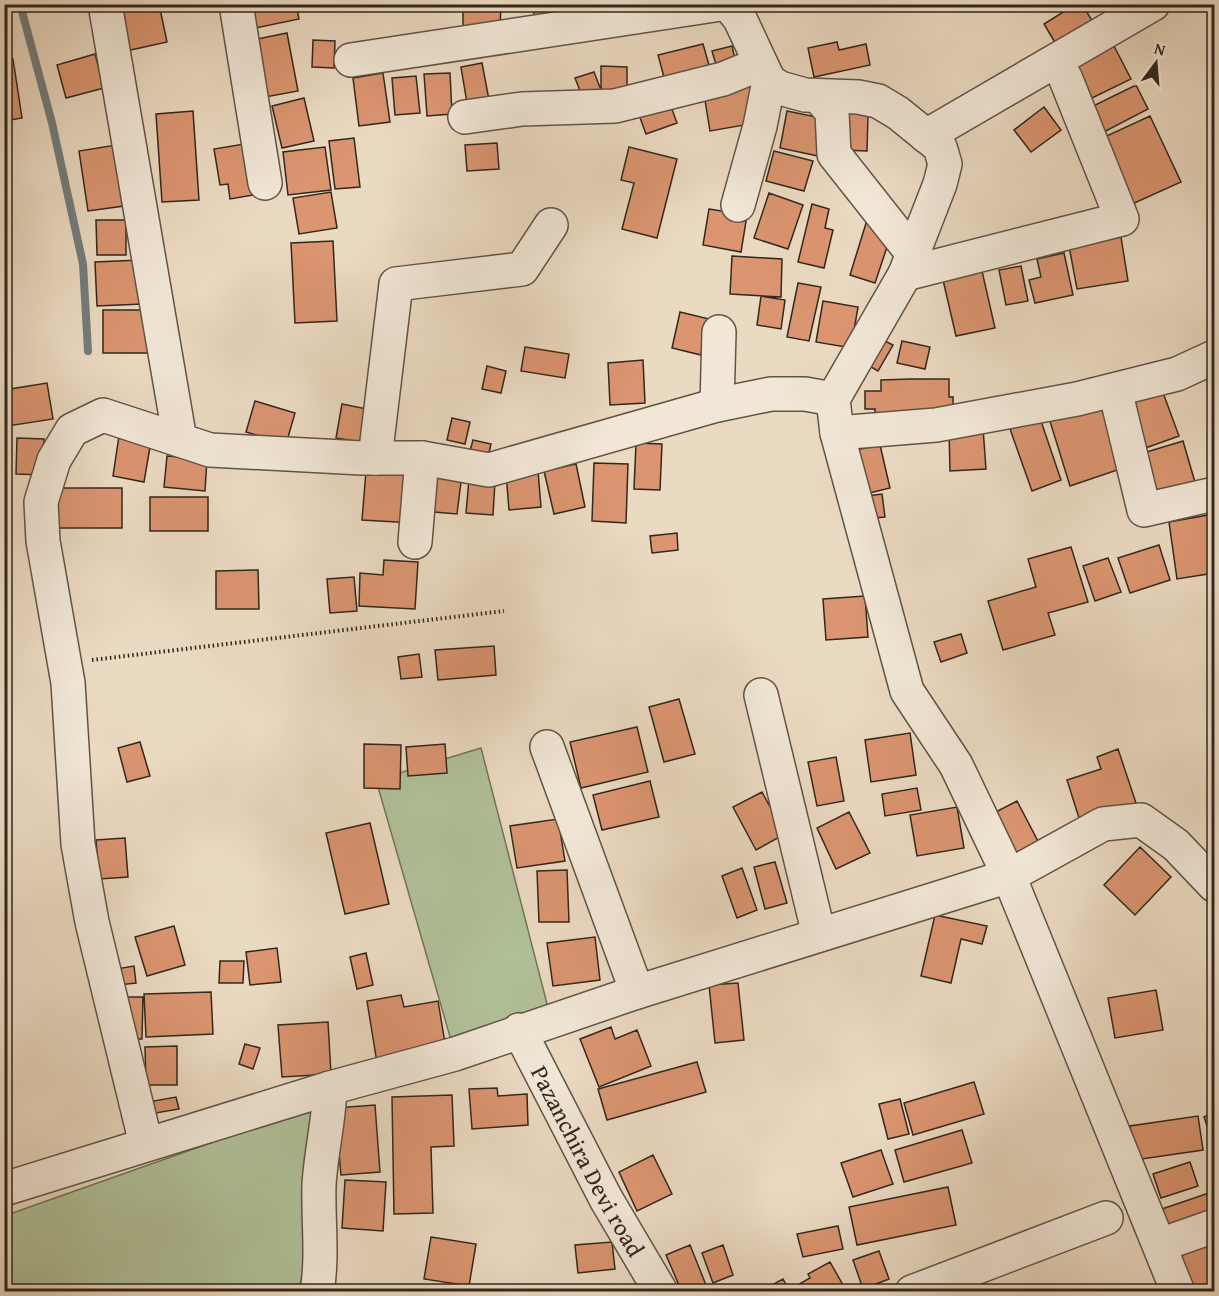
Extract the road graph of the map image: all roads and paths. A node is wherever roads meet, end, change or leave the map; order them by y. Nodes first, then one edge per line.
1 (105, 4) edge
2 (236, 4) edge
3 (721, 4) edge
4 (728, 4) edge
5 (1153, 4) edge
6 (351, 60) dead end
7 (764, 73) junction
8 (1065, 77) dead end
9 (818, 96) junction
10 (465, 117) dead end
11 (926, 136) junction
12 (265, 183) dead end
13 (738, 204) dead end
14 (551, 225) dead end
15 (909, 264) junction
16 (719, 332) dead end
17 (1215, 357) edge
18 (1115, 390) junction
19 (833, 399) junction
20 (717, 405) junction
21 (837, 433) junction
22 (180, 440) junction
23 (375, 458) junction
24 (422, 458) junction
25 (1215, 494) edge
26 (416, 542) dead end
27 (504, 611) dead end
28 (64, 663) junction
29 (761, 694) dead end
30 (547, 747) dead end
31 (1009, 876) junction
32 (1215, 885) edge
33 (819, 935) junction
34 (637, 992) junction
35 (519, 1030) junction
36 (330, 1088) junction
37 (147, 1144) junction
38 (4, 1189) edge
39 (1106, 1218) dead end
40 (1215, 1226) edge
41 (1160, 1245) junction
42 (317, 1292) edge
43 (661, 1292) edge
44 (912, 1292) edge
45 (1179, 1292) edge

1 - 22 street
2 - 12 street
3 - 6 street
4 - 7 street
5 - 11 street
7 - 9 street
7 - 10 street
7 - 13 street
8 - 15 street
9 - 11 street
9 - 15 street
11 - 15 street
14 - 23 street
15 - 19 street
16 - 20 street
17 - 18 street
18 - 21 street
18 - 25 street
19 - 20 street
19 - 21 street
20 - 24 street
21 - 31 street
22 - 23 street
22 - 28 street
23 - 24 street
24 - 26 street
27 - 28 path
28 - 37 street
29 - 33 street
30 - 34 street
31 - 32 street
31 - 33 street
31 - 41 street
33 - 34 street
34 - 35 street
35 - 36 street
35 - 43 street, Pazanchira Devi road
36 - 37 street
36 - 42 street
37 - 38 street
39 - 44 street
40 - 41 street
41 - 45 street

